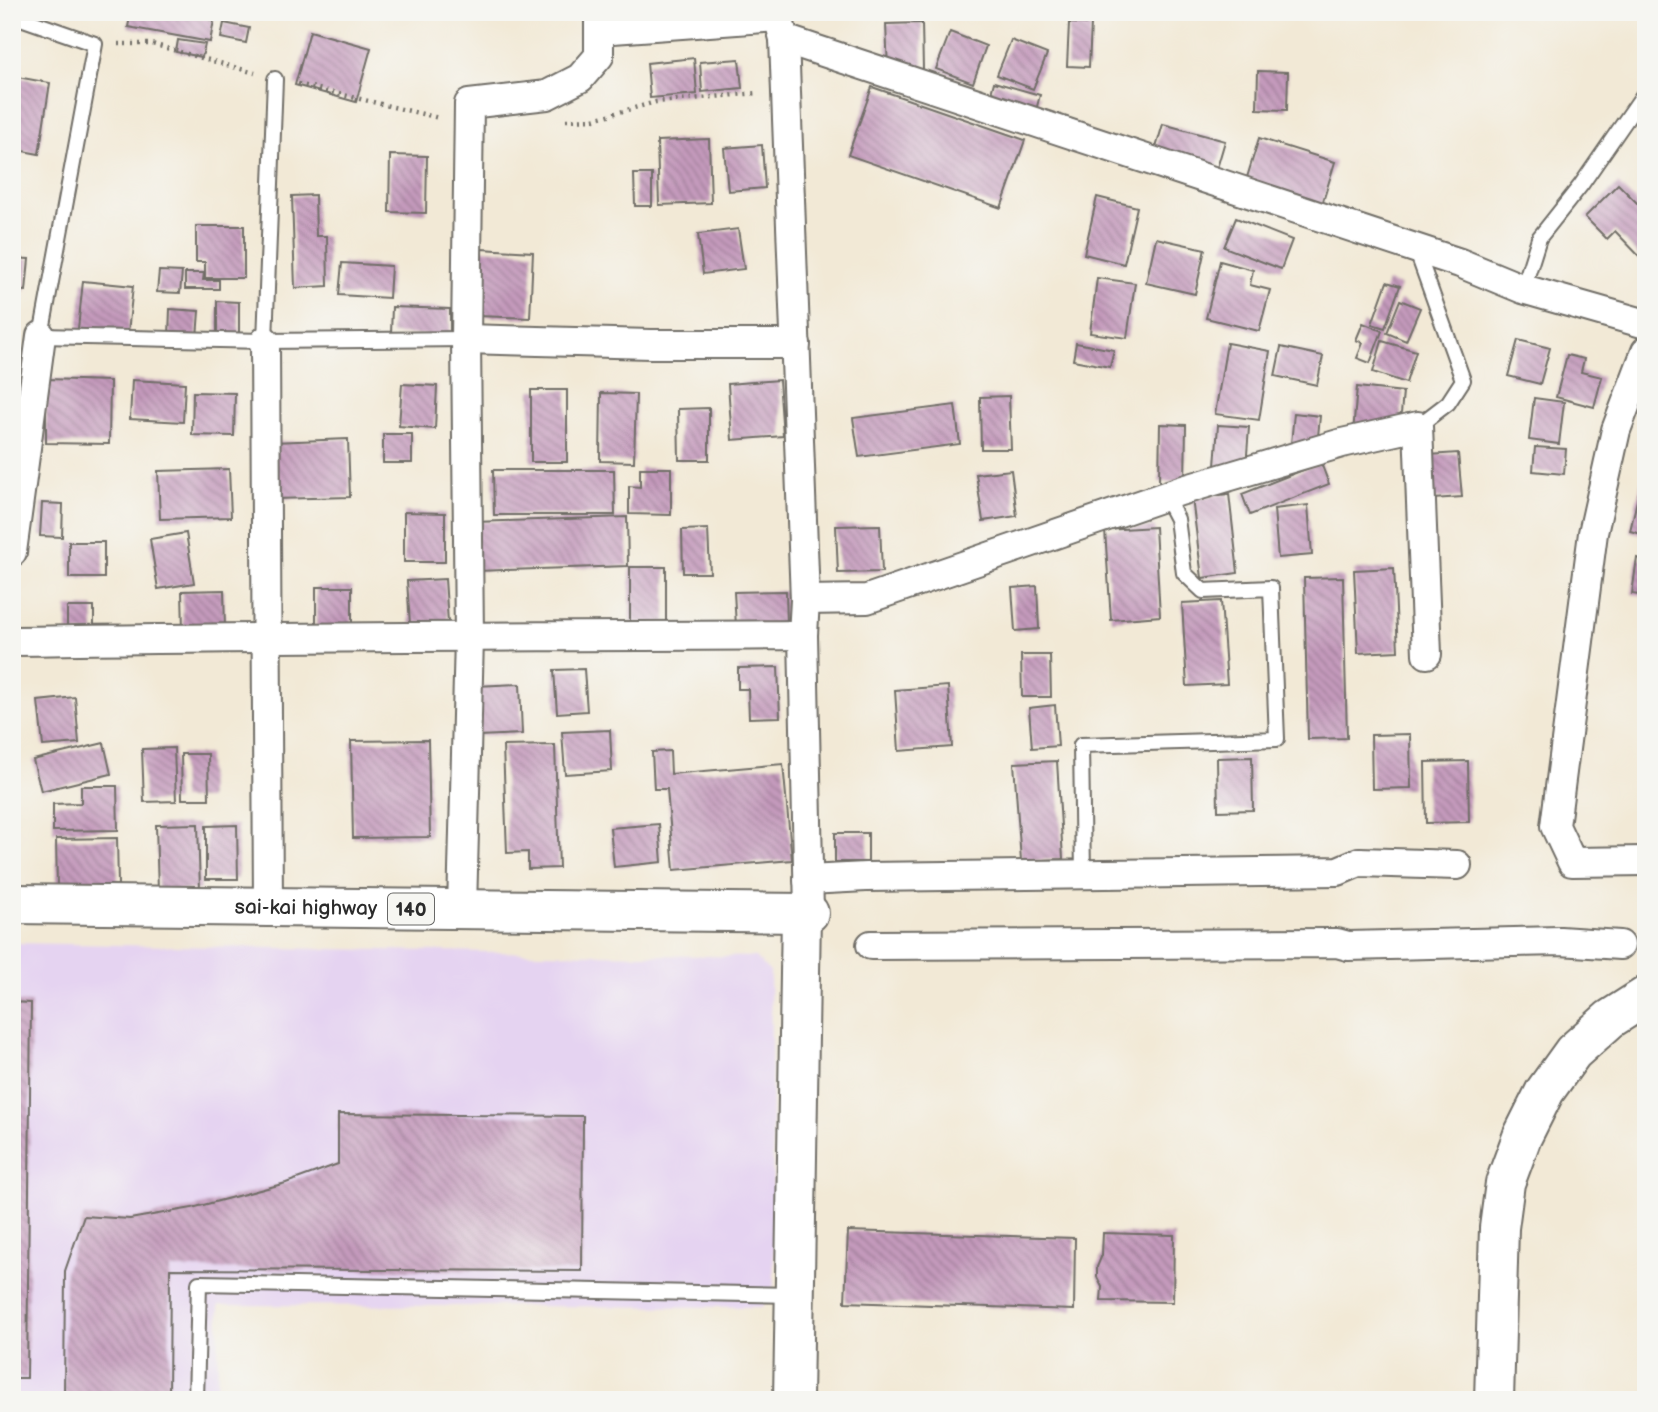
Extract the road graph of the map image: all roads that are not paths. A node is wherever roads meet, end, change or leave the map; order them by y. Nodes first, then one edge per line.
1 (12, 15) edge
2 (599, 21) edge
3 (780, 23) edge
4 (275, 79) dead end
5 (1646, 91) edge
6 (1416, 249) junction
7 (1523, 289) junction
8 (1646, 324) edge
9 (41, 337) junction
10 (466, 339) junction
11 (265, 341) junction
12 (796, 344) junction
13 (1646, 351) edge
14 (1418, 426) junction
15 (1165, 496) junction
16 (12, 552) edge
17 (805, 600) junction
18 (803, 635) junction
19 (268, 636) junction
20 (469, 638) junction
21 (12, 641) edge
22 (1427, 654) dead end
23 (1646, 860) edge
24 (1457, 865) dead end
25 (1083, 874) junction
26 (806, 902) junction
27 (12, 904) edge
28 (268, 907) junction
29 (462, 909) junction
30 (871, 945) dead end
31 (1620, 945) dead end
32 (1646, 996) edge
33 (794, 1295) junction
34 (196, 1400) edge
35 (793, 1400) edge
36 (1494, 1400) edge

1 - 9 lane
2 - 3 street
2 - 10 street
3 - 6 street
3 - 12 street
4 - 11 lane
5 - 7 lane
6 - 7 street
6 - 14 lane
7 - 8 street
9 - 11 lane
9 - 16 street
10 - 11 lane
10 - 12 street
10 - 20 street
11 - 19 street
12 - 17 street
13 - 23 street
14 - 15 street
14 - 22 street
15 - 17 street
15 - 25 lane
17 - 18 street
18 - 20 street
18 - 26 street
19 - 20 street
19 - 21 street
19 - 28 street
20 - 29 street
24 - 25 street
25 - 26 street
26 - 29 main road, sai-kai highway / 140
26 - 33 main road
27 - 28 main road, sai-kai highway / 140
28 - 29 main road, sai-kai highway / 140
30 - 31 street
32 - 36 main road
33 - 34 lane
33 - 35 main road

